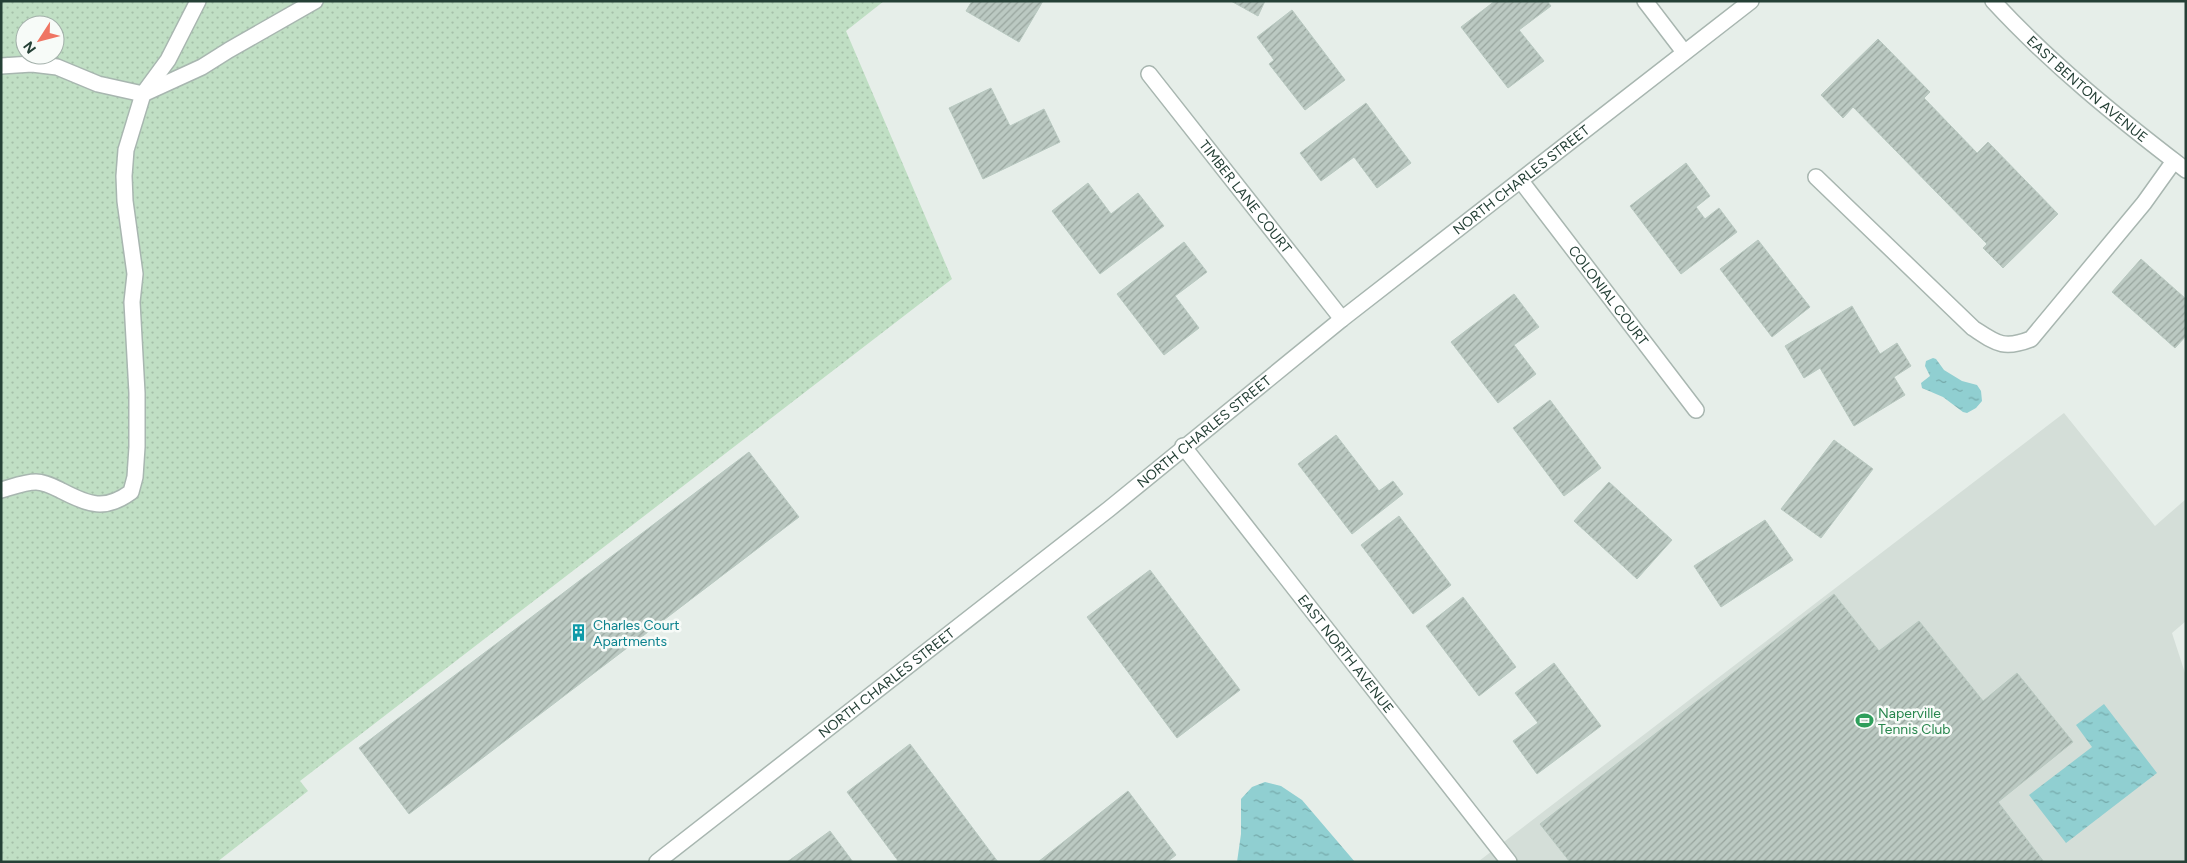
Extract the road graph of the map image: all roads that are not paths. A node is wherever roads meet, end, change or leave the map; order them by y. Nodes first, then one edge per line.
1 (198, 1) edge
2 (315, 1) edge
3 (1645, 1) edge
4 (1751, 1) edge
5 (1993, 1) edge
6 (1684, 52) junction
7 (1, 66) edge
8 (1149, 74) dead end
9 (143, 94) junction
10 (2180, 166) edge
11 (1816, 177) dead end
12 (1521, 181) junction
13 (1342, 319) junction
14 (1696, 410) dead end
15 (1183, 446) junction
16 (1, 490) edge
17 (676, 856) edge
18 (657, 862) edge
19 (1509, 862) edge

1 - 9 street
2 - 9 street
3 - 6 street
4 - 6 street, NORTH CHARLES STREET
5 - 10 street, EAST BENTON AVENUE
6 - 12 street, NORTH CHARLES STREET
7 - 9 street
8 - 13 street, TIMBER LANE COURT
9 - 16 street
10 - 11 street
12 - 13 street, NORTH CHARLES STREET
12 - 14 street, COLONIAL COURT
13 - 15 street, NORTH CHARLES STREET
15 - 17 street, NORTH CHARLES STREET
15 - 19 street, EAST NORTH AVENUE
17 - 18 street, NORTH CHARLES STREET

